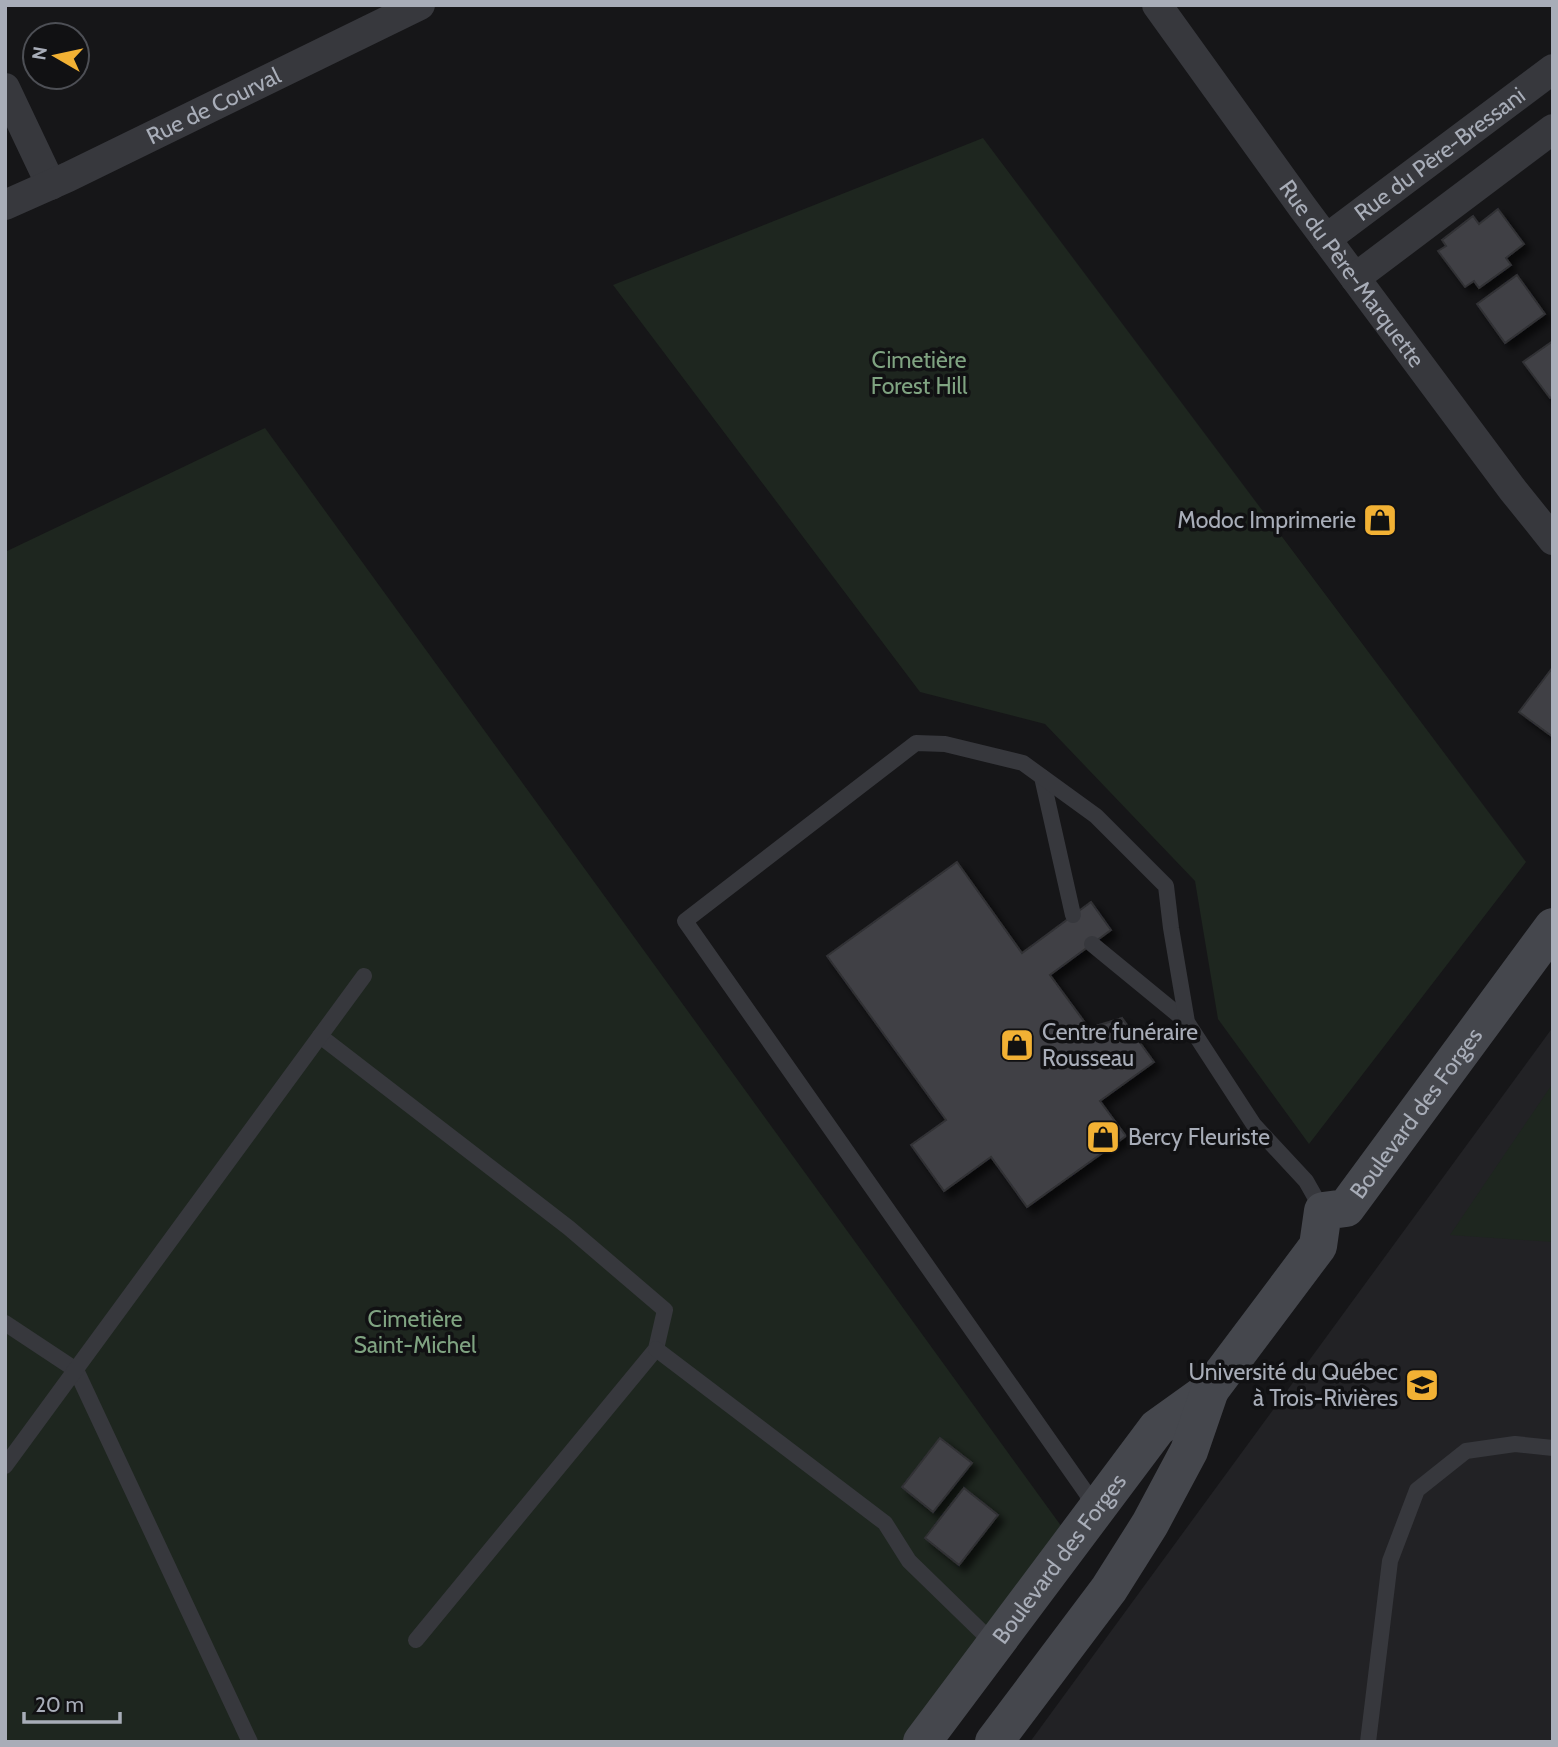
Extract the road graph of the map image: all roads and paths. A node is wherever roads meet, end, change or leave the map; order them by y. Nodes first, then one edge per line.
1 (420, 5) edge
2 (1157, 5) edge
3 (1553, 69) edge
4 (5, 88) edge
5 (1553, 129) edge
6 (51, 185) junction
7 (5, 205) edge
8 (1326, 239) junction
9 (1355, 278) junction
10 (1553, 540) edge
11 (1042, 777) junction
12 (1073, 915) dead end
13 (1553, 927) edge
14 (1093, 944) dead end
15 (364, 976) dead end
16 (1186, 1022) junction
17 (320, 1036) junction
18 (1323, 1211) junction
19 (5, 1323) edge
20 (656, 1349) junction
21 (76, 1370) junction
22 (1210, 1390) junction
23 (1553, 1448) edge
24 (5, 1466) edge
25 (1093, 1514) junction
26 (1000, 1637) junction
27 (416, 1640) dead end
28 (250, 1742) edge
29 (922, 1742) edge
30 (994, 1742) edge
31 (1368, 1742) edge

1 - 6 street, Rue de Courval
2 - 8 street, Rue du Père-Marquette
3 - 8 street, Rue du Père-Bressani
4 - 6 street
5 - 9 street
6 - 7 street, Rue de Courval
8 - 9 street, Rue du Père-Marquette
9 - 10 street, Rue du Père-Marquette
11 - 12 lane
11 - 16 lane
11 - 25 lane
13 - 18 main road, Boulevard des Forges
14 - 16 lane
15 - 17 lane
16 - 18 lane
17 - 20 lane
17 - 21 lane
18 - 22 main road, Boulevard des Forges
19 - 21 lane
20 - 26 lane
20 - 27 lane
21 - 24 lane
21 - 28 lane
22 - 25 main road, Boulevard des Forges
22 - 30 main road, Boulevard des Forges
23 - 31 lane
25 - 26 main road, Boulevard des Forges
26 - 29 main road, Boulevard des Forges

